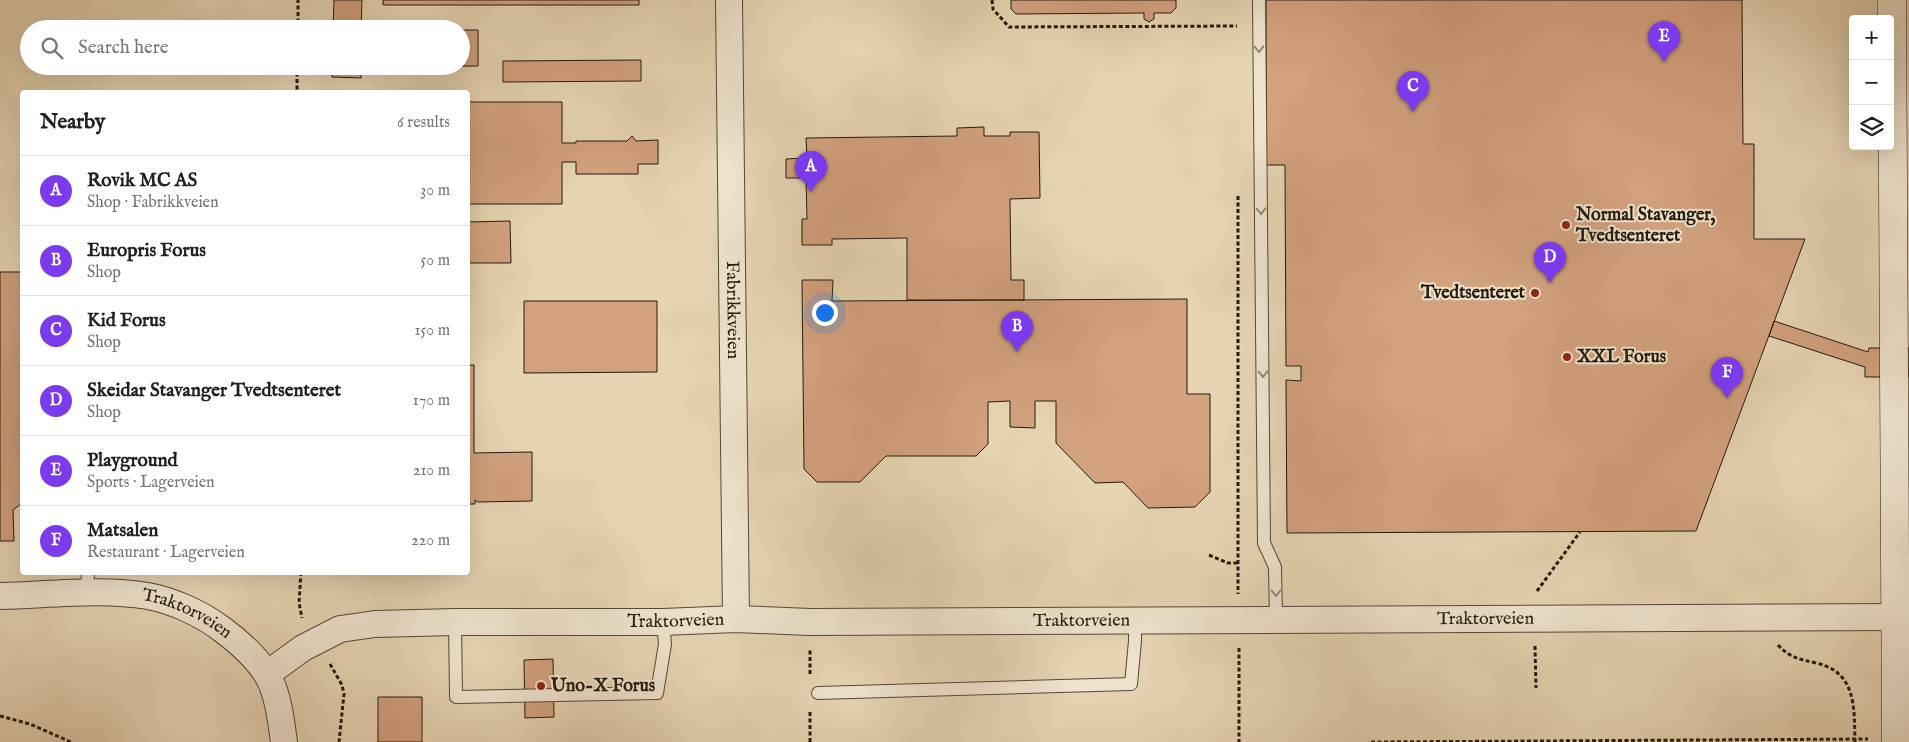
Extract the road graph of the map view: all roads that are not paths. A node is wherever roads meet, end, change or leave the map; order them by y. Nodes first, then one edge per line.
1 (729, 0) edge
2 (1259, 0) edge
3 (1892, 0) edge
4 (88, 583) edge
5 (0, 596) edge
6 (1902, 617) edge
7 (736, 619) junction
8 (1276, 619) junction
9 (1135, 620) junction
10 (455, 622) junction
11 (663, 622) junction
12 (267, 674) junction
13 (818, 693) dead end
14 (1895, 741) edge
15 (284, 742) edge

1 - 7 street, Fabrikkveien
2 -> 8 lane
3 - 6 main road
4 - 5 street, Traktorveien
4 - 12 street, Traktorveien
6 - 8 street, Traktorveien
6 - 14 main road
7 - 9 street, Traktorveien
7 - 11 street, Traktorveien
8 - 9 street, Traktorveien
9 - 13 lane
10 - 11 street, Traktorveien
10 - 11 lane
10 - 12 street, Traktorveien
12 - 15 street, Traktorveien

